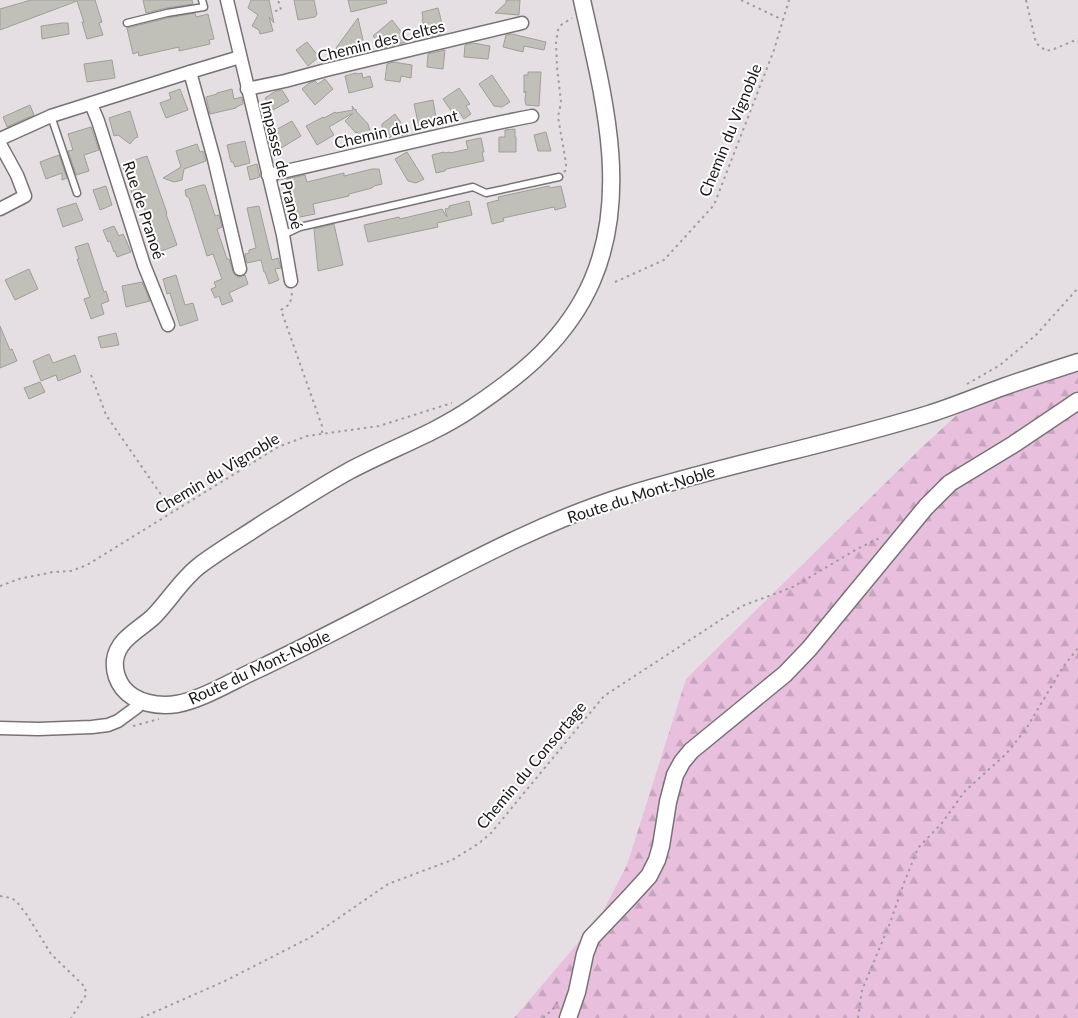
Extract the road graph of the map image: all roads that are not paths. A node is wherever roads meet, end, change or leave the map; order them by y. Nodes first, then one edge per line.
1 (202, 0) edge
2 (227, 0) edge
3 (583, 5) edge
4 (127, 22) dead end
5 (522, 23) dead end
6 (240, 57) junction
7 (190, 72) junction
8 (247, 89) junction
9 (91, 104) junction
10 (51, 116) junction
11 (532, 116) dead end
12 (0, 139) edge
13 (0, 144) edge
14 (268, 176) junction
15 (559, 177) dead end
16 (77, 193) dead end
17 (0, 208) edge
18 (283, 235) junction
19 (240, 269) dead end
20 (291, 281) road end
21 (168, 325) dead end
22 (1078, 362) edge
23 (1078, 401) edge
24 (137, 707) dead end
25 (0, 728) edge
26 (568, 1018) edge

1 - 4 lane
2 - 6 street
3 - 22 street, Route du Mont-Noble
5 - 8 street, Chemin des Celtes
6 - 7 street
6 - 8 street, Impasse de Pranoé
7 - 9 street
7 - 19 street
8 - 14 street, Impasse de Pranoé
9 - 10 street
9 - 21 street, Rue de Pranoé
10 - 12 street
10 - 16 lane
11 - 14 street, Chemin du Levant
13 - 17 street
14 - 18 street, Impasse de Pranoé
15 - 18 lane
18 - 20 street, Impasse de Pranoé
23 - 26 street
24 - 25 street

